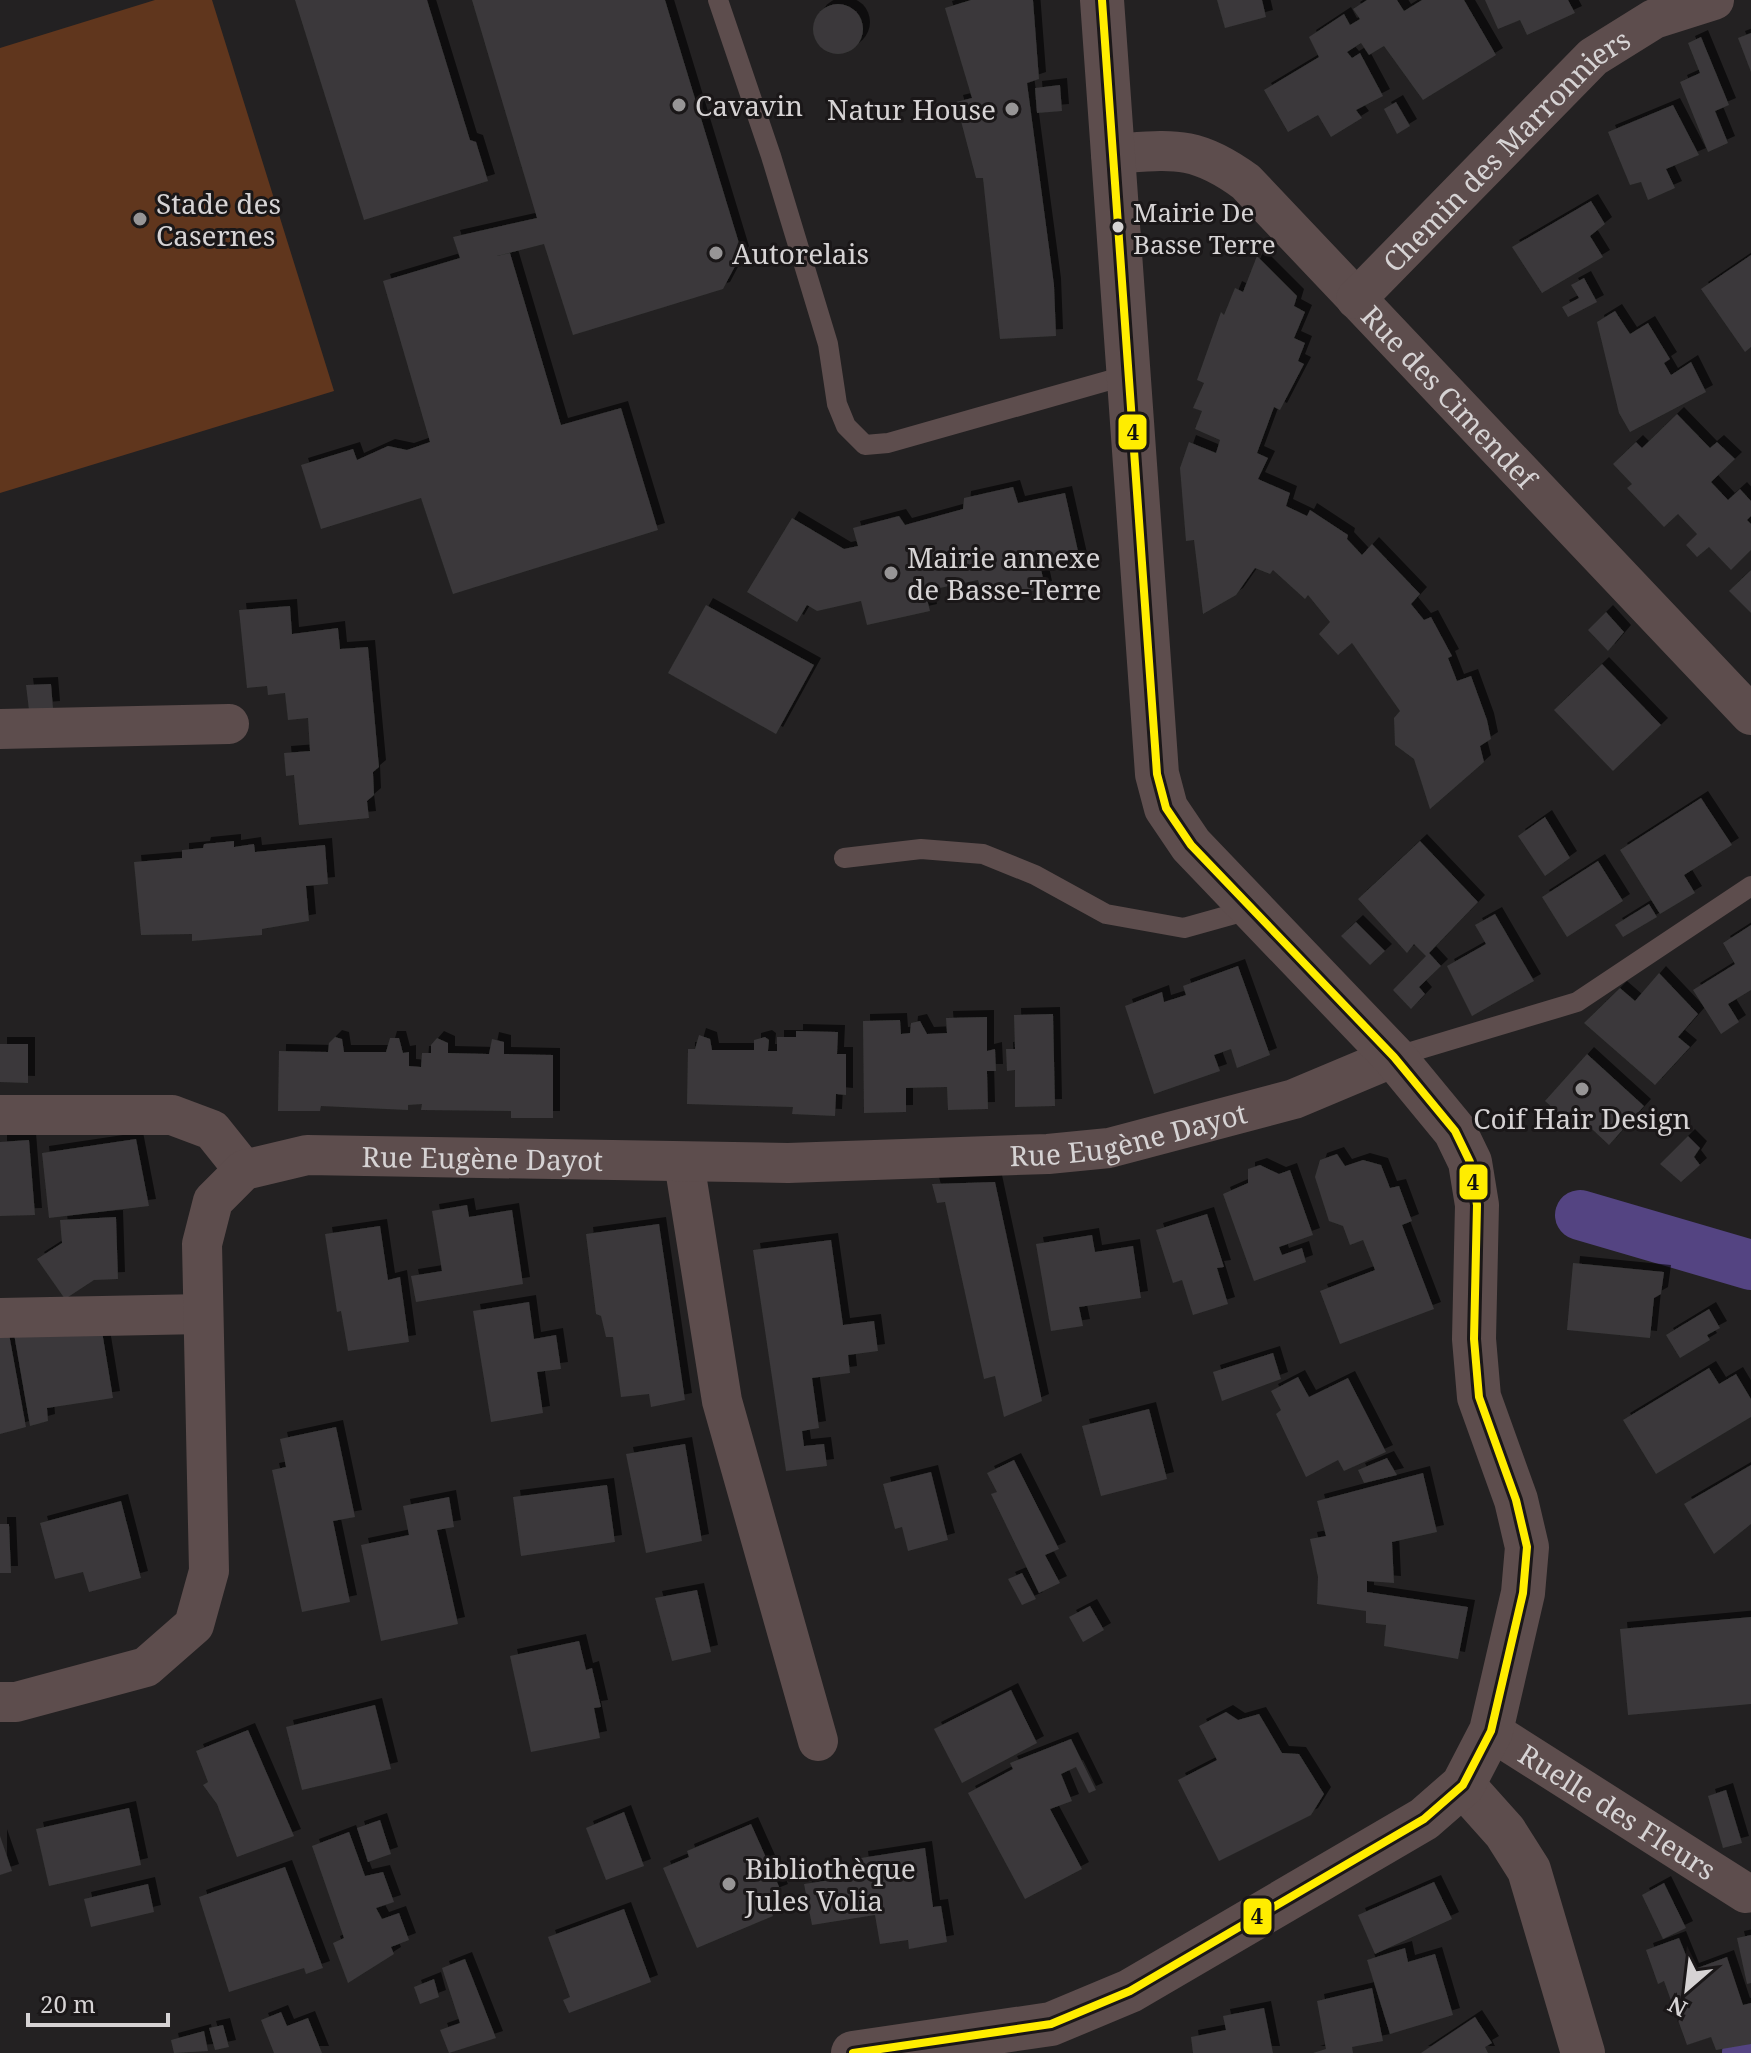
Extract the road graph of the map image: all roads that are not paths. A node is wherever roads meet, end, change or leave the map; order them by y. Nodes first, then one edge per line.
1 (718, 0) edge
2 (1102, 0) edge
3 (1714, 0) edge
4 (1111, 154) junction
5 (1356, 299) junction
6 (1128, 375) junction
7 (1751, 715) edge
8 (229, 724) dead end
9 (0, 729) edge
10 (844, 858) dead end
11 (1751, 886) edge
12 (1252, 909) junction
13 (1394, 1057) junction
14 (0, 1115) edge
15 (684, 1162) junction
16 (244, 1170) junction
17 (203, 1314) junction
18 (0, 1318) edge
19 (0, 1702) edge
20 (1491, 1731) junction
21 (818, 1741) dead end
22 (1463, 1785) junction
23 (1746, 1893) dead end
24 (853, 2053) edge
25 (1583, 2053) edge

1 - 6 lane
2 - 4 street
3 - 5 street, Chemin des Marronniers
4 - 5 street, Rue des Cimendef
4 - 6 street
5 - 7 street, Rue des Cimendef
6 - 12 street
8 - 9 street
10 - 12 lane
11 - 13 lane
12 - 13 street
13 - 15 street, Rue Eugène Dayot
13 - 20 street
14 - 16 street
15 - 16 street, Rue Eugène Dayot
15 - 21 street
16 - 17 street
17 - 18 street
17 - 19 street
20 - 22 street
20 - 23 street, Ruelle des Fleurs
22 - 24 street
22 - 25 street

